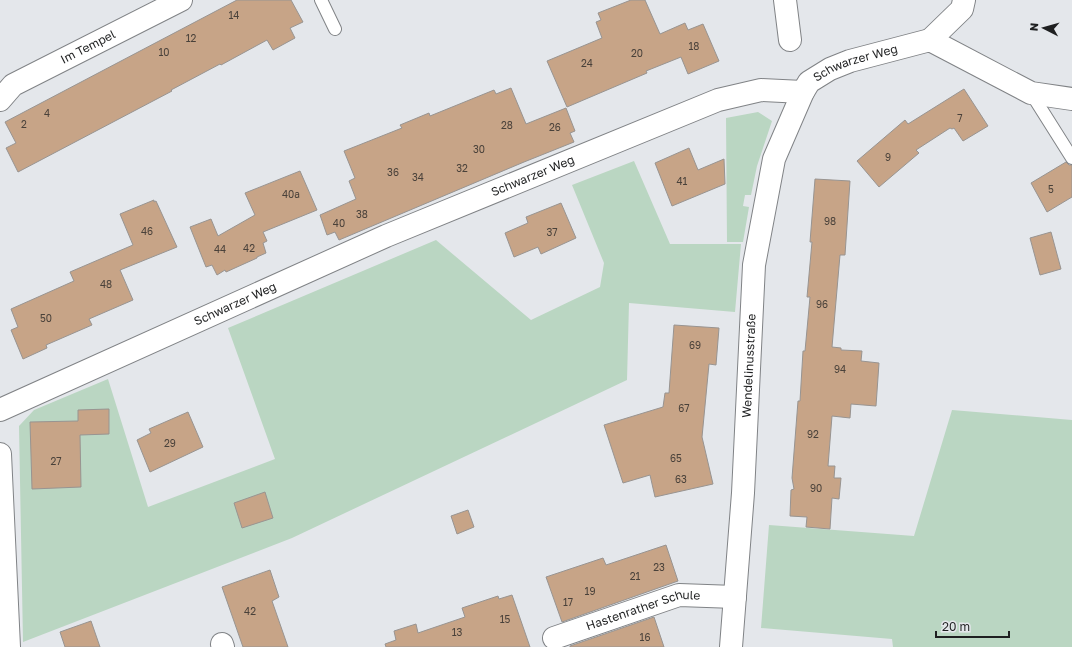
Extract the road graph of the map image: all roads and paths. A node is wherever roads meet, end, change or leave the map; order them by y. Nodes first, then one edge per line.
1 (180, 0) edge
2 (321, 0) edge
3 (785, 0) edge
4 (964, 0) edge
5 (336, 29) dead end
6 (790, 40) dead end
7 (930, 40) junction
8 (803, 92) junction
9 (1031, 93) junction
10 (1072, 99) edge
11 (0, 100) edge
12 (1072, 158) edge
13 (0, 410) edge
14 (0, 454) edge
15 (735, 597) junction
16 (554, 638) dead end
17 (9, 647) edge
18 (731, 647) edge

1 - 11 street, Im Tempel
2 - 5 lane
3 - 6 street
4 - 7 street
7 - 8 street, Schwarzer Weg
7 - 9 street
8 - 13 street, Schwarzer Weg
8 - 15 street, Wendelinusstraße
9 - 10 street
9 - 12 lane
14 - 17 street
15 - 16 street, Hastenrather Schule
15 - 18 street, Wendelinusstraße

